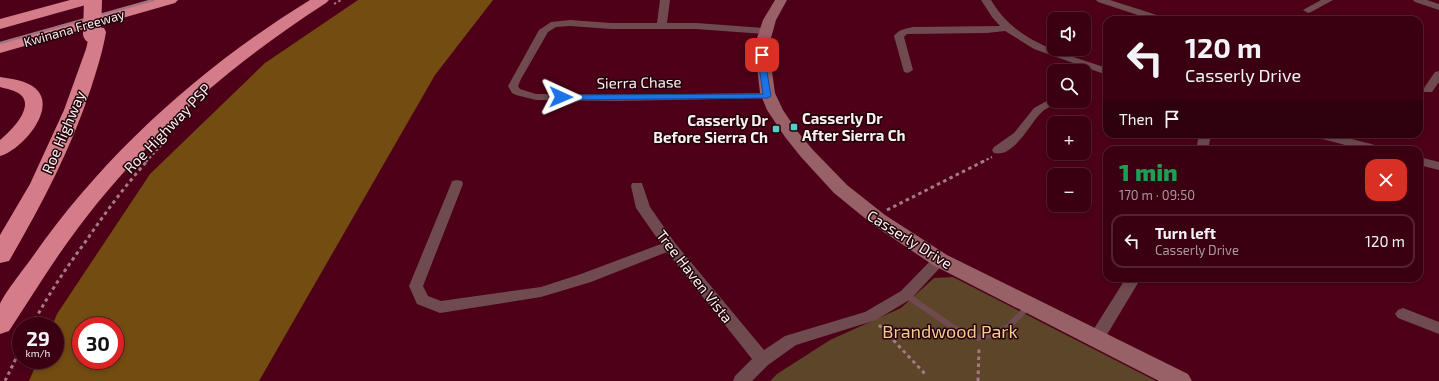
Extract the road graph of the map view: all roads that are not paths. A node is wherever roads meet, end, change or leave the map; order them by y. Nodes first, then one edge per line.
1 (88, 0) edge
2 (93, 0) edge
3 (100, 0) edge
4 (122, 0) edge
5 (170, 0) edge
6 (665, 0) edge
7 (781, 0) edge
8 (986, 0) edge
9 (1101, 0) edge
10 (1328, 0) edge
11 (1418, 0) edge
12 (326, 3) edge
13 (1439, 7) edge
14 (1308, 10) dead end
15 (1150, 16) edge
16 (0, 24) edge
17 (662, 25) junction
18 (1006, 28) junction
19 (765, 31) junction
20 (95, 33) junction
21 (0, 34) edge
22 (0, 48) edge
23 (1096, 68) junction
24 (908, 70) dead end
25 (1103, 71) edge
26 (1091, 72) edge
27 (1439, 74) edge
28 (0, 82) edge
29 (1428, 90) dead end
30 (768, 96) junction
31 (1047, 104) edge
32 (1333, 138) edge
33 (1364, 146) edge
34 (0, 150) edge
35 (998, 150) road end
36 (1423, 161) edge
37 (1439, 166) edge
38 (457, 184) dead end
39 (637, 186) dead end
40 (670, 246) junction
41 (0, 255) edge
42 (940, 260) junction
43 (1132, 282) edge
44 (906, 295) junction
45 (1029, 306) junction
46 (1403, 314) dead end
47 (0, 324) edge
48 (1439, 328) edge
49 (1096, 339) junction
50 (762, 360) junction
51 (741, 381) edge
52 (1180, 381) edge

1 - 16 highway
2 - 20 highway, bridge
3 - 20 highway
4 - 21 highway, Kwinana Freeway
5 - 22 highway, Kwinana Freeway
6 - 17 street
7 - 19 street, Casserly Drive
8 - 18 street
9 - 15 street
10 - 14 street
11 - 13 street
12 - 47 highway
17 - 19 street, Sierra Chase
17 - 30 street, Sierra Chase
18 - 23 street
18 - 24 street
19 - 30 street, Casserly Drive
20 - 41 highway, Roe Highway
23 - 25 street
23 - 26 street
27 - 29 street
28 - 34 highway
30 - 42 street, Casserly Drive
31 - 35 street
32 - 33 street
36 - 37 street
38 - 40 street
39 - 40 street, Tree Haven Vista
40 - 50 street, Tree Haven Vista
42 - 44 street
42 - 45 street, Casserly Drive
43 - 49 street
44 - 45 lane
44 - 50 street
45 - 49 street, Casserly Drive
46 - 48 street
49 - 52 street, Casserly Drive
50 - 51 street

